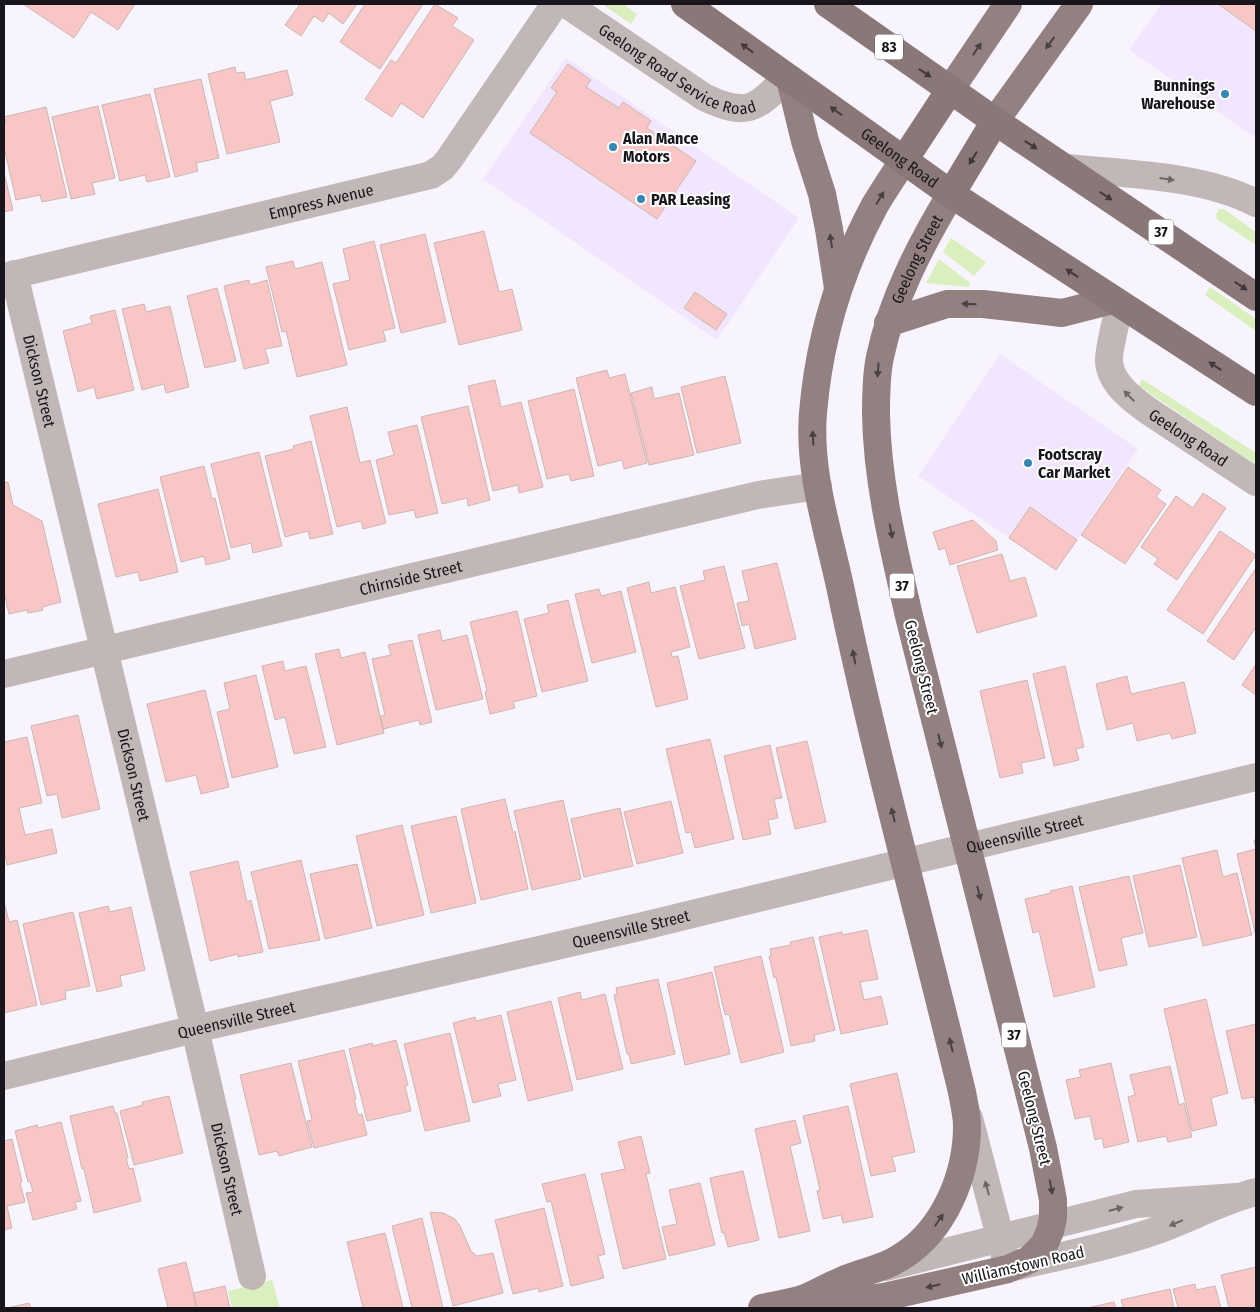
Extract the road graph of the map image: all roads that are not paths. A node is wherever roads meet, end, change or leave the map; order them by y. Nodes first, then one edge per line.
1 (555, 4) edge
2 (566, 4) edge
3 (685, 4) edge
4 (828, 4) edge
5 (1008, 4) edge
6 (1079, 4) edge
7 (788, 78) junction
8 (950, 90) junction
9 (995, 122) junction
10 (904, 160) junction
11 (1066, 168) junction
12 (951, 194) junction
13 (1256, 202) edge
14 (9, 276) edge
15 (838, 290) junction
16 (1256, 297) edge
17 (1116, 302) junction
18 (888, 322) junction
19 (1256, 392) edge
20 (1256, 482) edge
21 (818, 486) junction
22 (104, 649) junction
23 (4, 674) edge
24 (1256, 777) edge
25 (966, 846) junction
26 (905, 862) junction
27 (195, 1029) junction
28 (4, 1076) edge
29 (962, 1092) junction
30 (1246, 1194) edge
31 (1052, 1224) junction
32 (1000, 1238) junction
33 (1011, 1268) junction
34 (873, 1270) junction
35 (252, 1276) dead end
36 (803, 1298) junction
37 (762, 1308) edge

1 - 14 street, Empress Avenue
2 - 7 street, Geelong Road Service Road
7 -> 3 highway, Geelong Road
4 -> 8 highway, 83
8 -> 5 main road
6 -> 9 main road, Geelong Street
10 -> 7 highway, Geelong Road
15 -> 7 main road
8 - 9 highway, 37
8 - 10 highway, 37
9 -> 11 highway, 37
9 -> 12 highway, Geelong Street / 37
10 - 12 highway, Geelong Road
15 -> 10 main road, 37
11 -> 13 street
11 -> 16 highway, 37
17 -> 12 highway, Geelong Road
12 - 18 main road, Geelong Street / 37
14 - 22 street, Dickson Street
21 -> 15 main road, 37
17 -> 18 main road
19 -> 17 highway, Geelong Road
20 -> 17 street, Geelong Road
18 -> 25 main road, Geelong Street / 37
21 - 22 street, Chirnside Street
26 -> 21 main road, 37
22 - 23 street, Chirnside Street
22 - 27 street, Dickson Street
24 - 25 street, Queensville Street
25 - 26 street, Queensville Street
25 -> 31 main road, Geelong Street / 37
26 - 27 street, Queensville Street
29 -> 26 main road, 37
27 - 28 street, Queensville Street
27 - 35 street, Dickson Street
32 -> 29 street, 37
34 -> 29 main road, 37
31 -> 30 street, Williamstown Road
30 -> 33 street, Williamstown Road
31 - 32 street, Williamstown Road / 37
31 - 33 main road, Geelong Street / 37
32 - 33 street, 37
32 - 34 street, Williamstown Road / 37
33 -> 36 main road, Williamstown Road / 37
34 - 36 main road, Williamstown Road / 37
36 - 37 main road, Williamstown Road / 37

